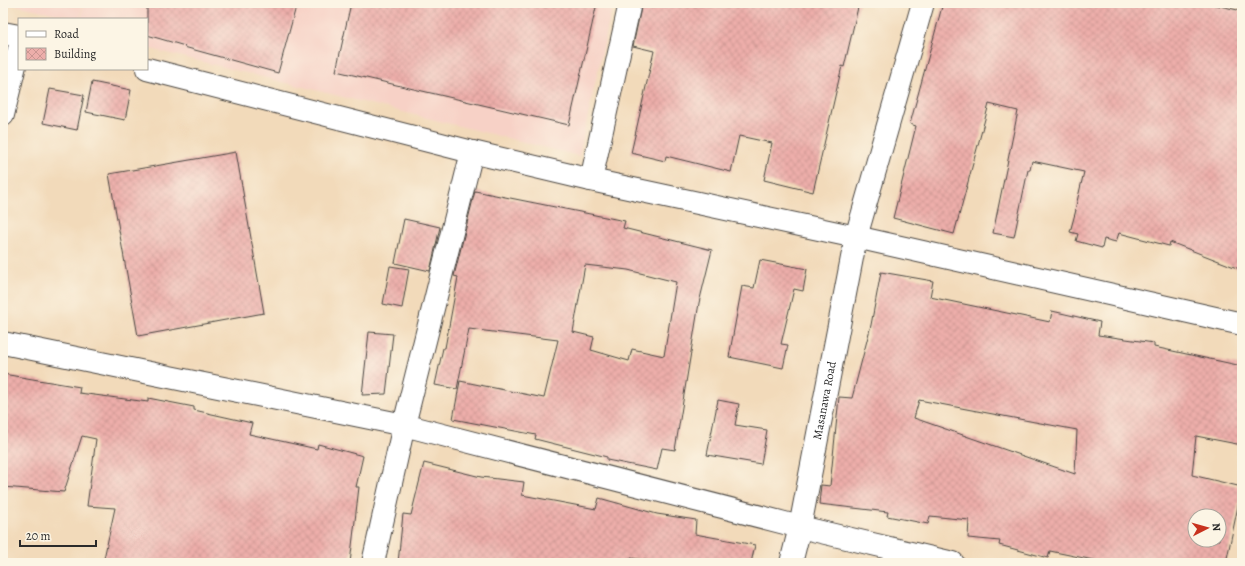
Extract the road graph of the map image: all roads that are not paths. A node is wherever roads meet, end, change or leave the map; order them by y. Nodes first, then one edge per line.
1 (630, 3) edge
2 (923, 3) edge
3 (3, 33) edge
4 (18, 36) edge
5 (18, 53) edge
6 (148, 69) edge
7 (3, 114) edge
8 (472, 152) junction
9 (590, 180) junction
10 (856, 237) junction
11 (1242, 324) edge
12 (3, 343) edge
13 (404, 425) junction
14 (800, 527) junction
15 (373, 563) edge
16 (791, 563) edge
17 (953, 563) edge

1 - 9 street
2 - 10 street, Masanawa Road
3 - 4 street
5 - 7 street
6 - 8 street
8 - 9 street
8 - 13 street
9 - 10 street
10 - 11 street
10 - 14 street, Masanawa Road
12 - 13 street
13 - 14 street
13 - 15 street
14 - 16 street, Masanawa Road
14 - 17 street

